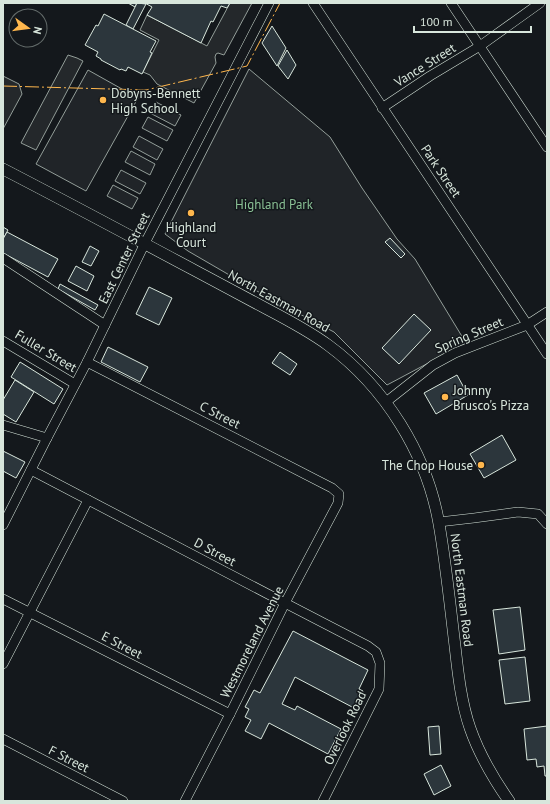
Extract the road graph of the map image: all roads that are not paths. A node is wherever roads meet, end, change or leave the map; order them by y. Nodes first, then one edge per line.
1 (269, 3) edge
2 (313, 3) edge
3 (450, 3) edge
4 (540, 3) edge
5 (480, 46) junction
6 (382, 108) junction
7 (547, 146) edge
8 (3, 169) edge
9 (145, 243) junction
10 (3, 258) edge
11 (547, 312) edge
12 (105, 325) junction
13 (527, 325) junction
14 (3, 341) edge
15 (547, 354) edge
16 (87, 362) junction
17 (75, 384) junction
18 (386, 402) junction
19 (3, 425) edge
20 (47, 438) junction
21 (31, 470) junction
22 (339, 494) joint
23 (88, 500) junction
24 (439, 522) junction
25 (547, 524) edge
26 (3, 525) edge
27 (3, 599) edge
28 (285, 603) junction
29 (29, 612) junction
30 (380, 663) joint
31 (3, 664) edge
32 (230, 714) junction
33 (3, 739) edge
34 (123, 801) edge
35 (185, 801) edge
36 (323, 801) edge
37 (509, 801) edge

1 - 9 street, East Center Street
2 - 6 street, Park Street
3 - 5 street
4 - 5 street, Vance Street
5 - 6 street, Vance Street
5 - 7 street
6 - 13 street, Park Street
8 - 9 main road, North Eastman Road
9 - 12 street, East Center Street
9 - 18 main road, North Eastman Road
10 - 12 street
11 - 13 street, Spring Street
12 - 16 street, East Center Street
13 - 15 street, Park Street
13 - 18 street, Spring Street
14 - 17 street, Fuller Street
16 - 17 street, East Center Street
16 - 22 street, C Street
17 - 20 street, East Center Street
18 - 24 main road, North Eastman Road
19 - 20 street
20 - 21 street, East Center Street
21 - 23 street, D Street
21 - 26 street, East Center Street
22 - 28 street, Westmoreland Avenue
23 - 28 street, D Street
23 - 29 street
24 - 25 street
24 - 37 main road, North Eastman Road
27 - 29 street, E Street
28 - 30 street, D Street
28 - 32 street, Westmoreland Avenue
29 - 31 street
29 - 32 street, E Street
30 - 36 street, Overlook Road
32 - 35 street, Westmoreland Avenue
33 - 34 street, F Street

